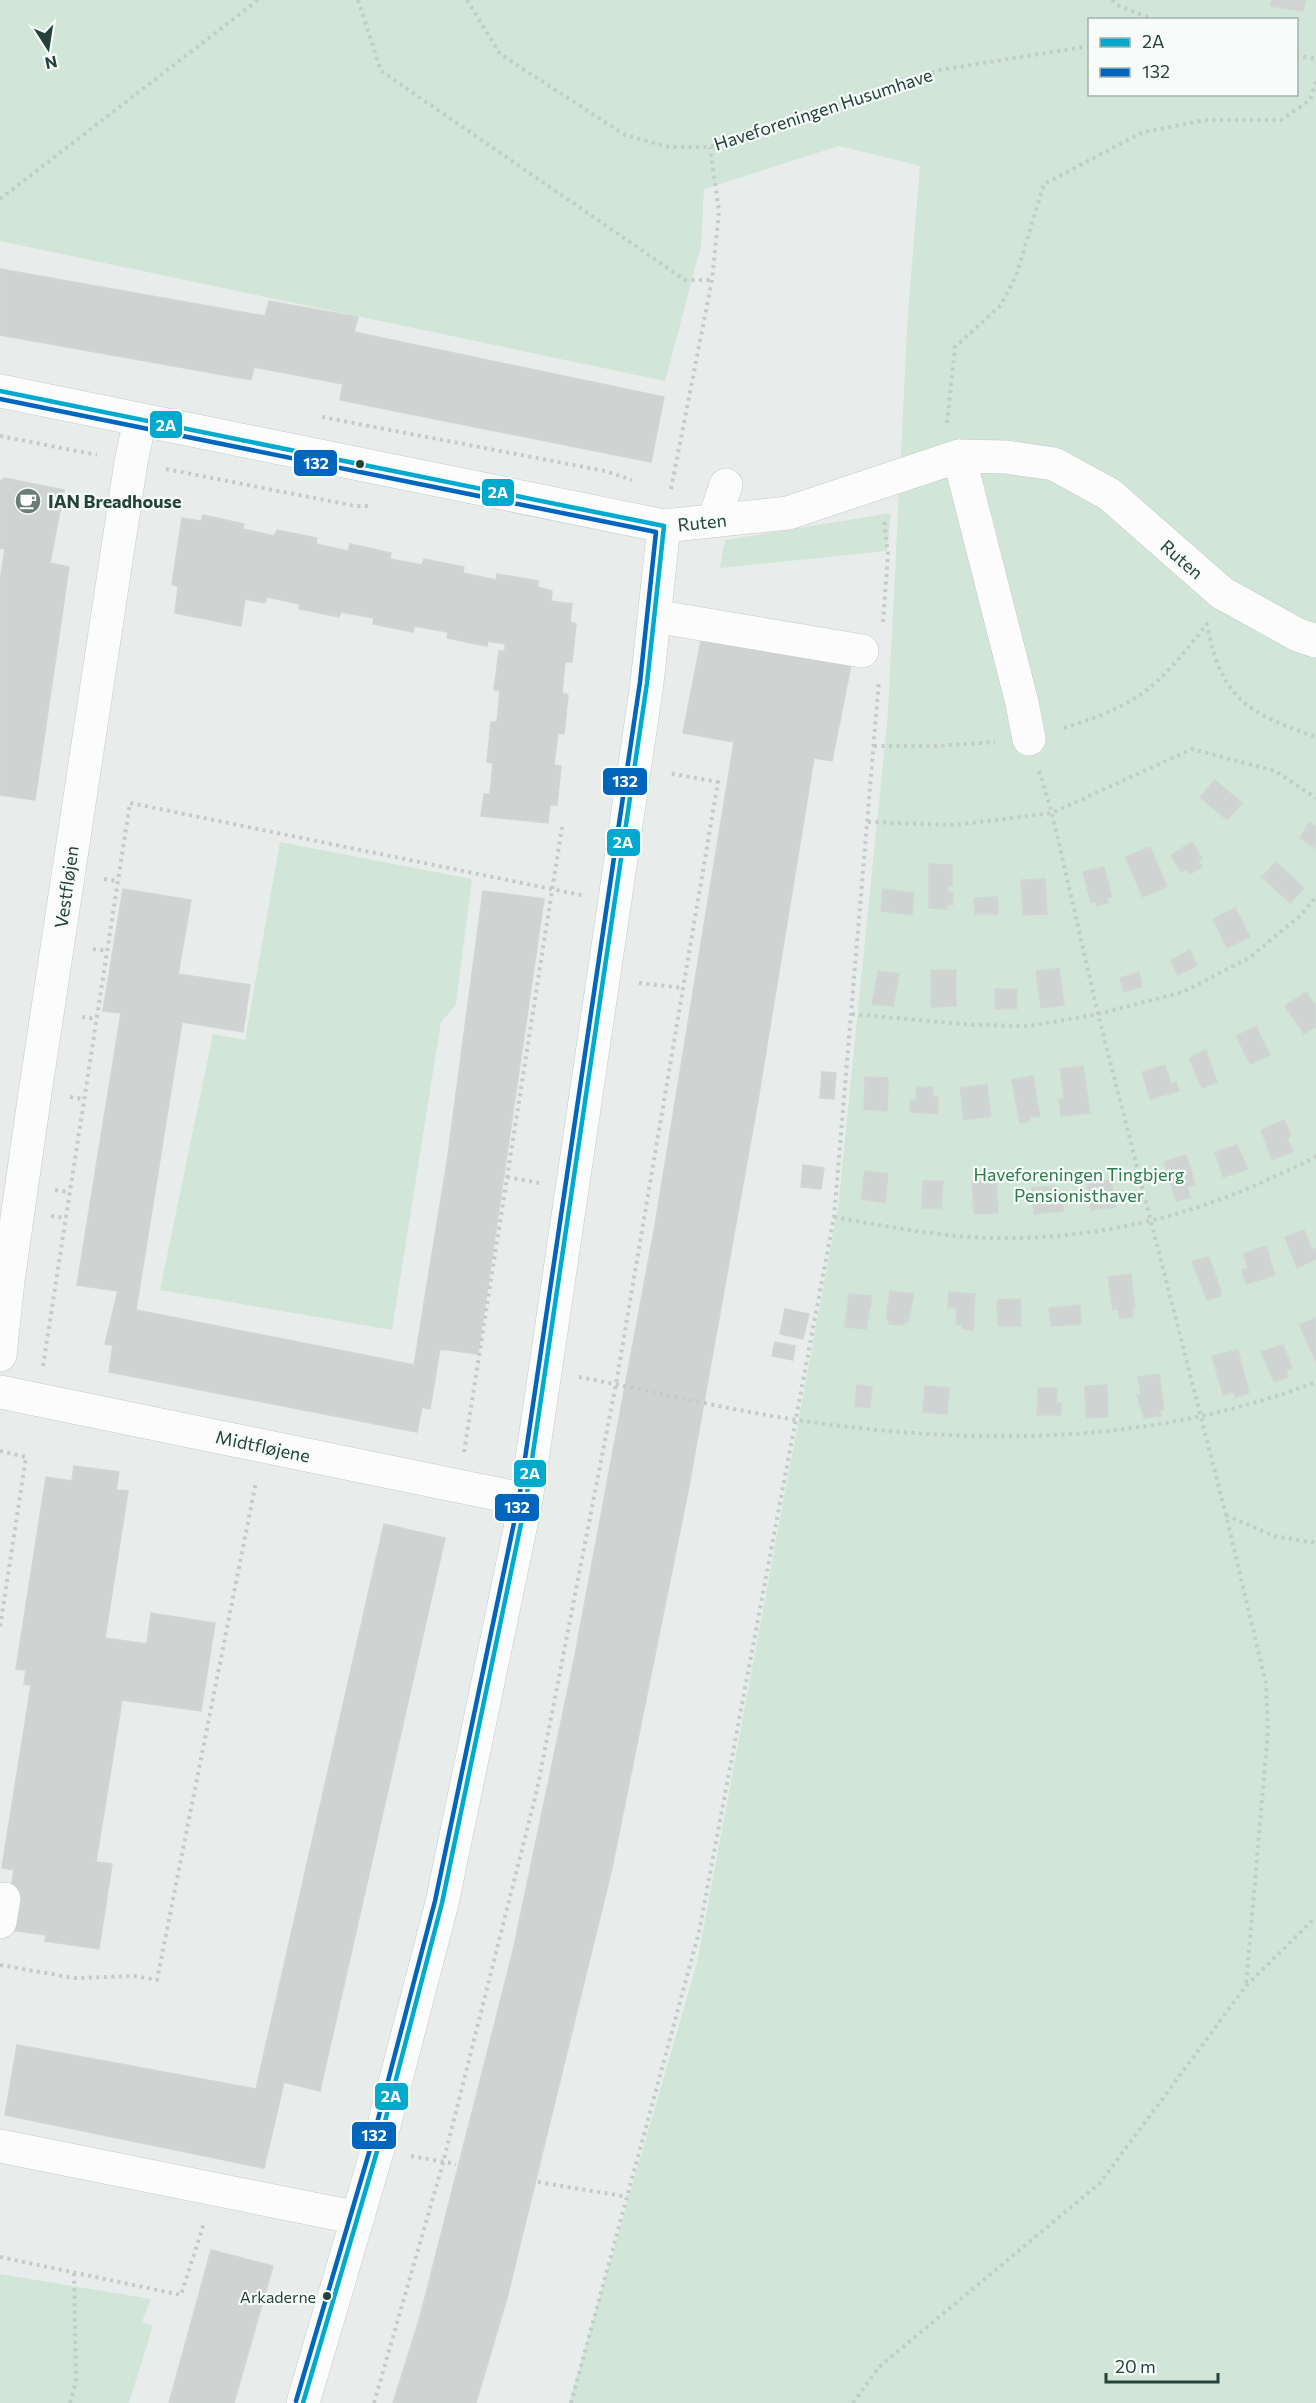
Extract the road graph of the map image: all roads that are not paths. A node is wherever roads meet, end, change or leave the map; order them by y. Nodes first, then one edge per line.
1 (0, 391) edge
2 (140, 420) junction
3 (952, 443) junction
4 (726, 485) road end
5 (714, 520) junction
6 (664, 526) junction
7 (654, 616) junction
8 (1316, 641) edge
9 (874, 653) road end
10 (1029, 739) road end
11 (0, 1355) edge
12 (0, 1392) edge
13 (526, 1500) junction
14 (0, 2146) edge
15 (358, 2218) junction
16 (303, 2403) edge

1 - 2 street, Ruten
2 - 6 street, Ruten
2 - 11 street, Vestfløjen
3 - 5 street, Ruten
3 - 8 street, Ruten
3 - 10 street
4 - 5 street
5 - 6 street, Ruten
6 - 7 street
7 - 9 street
7 - 13 street
12 - 13 street, Midtfløjene
13 - 15 street
14 - 15 street
15 - 16 street

